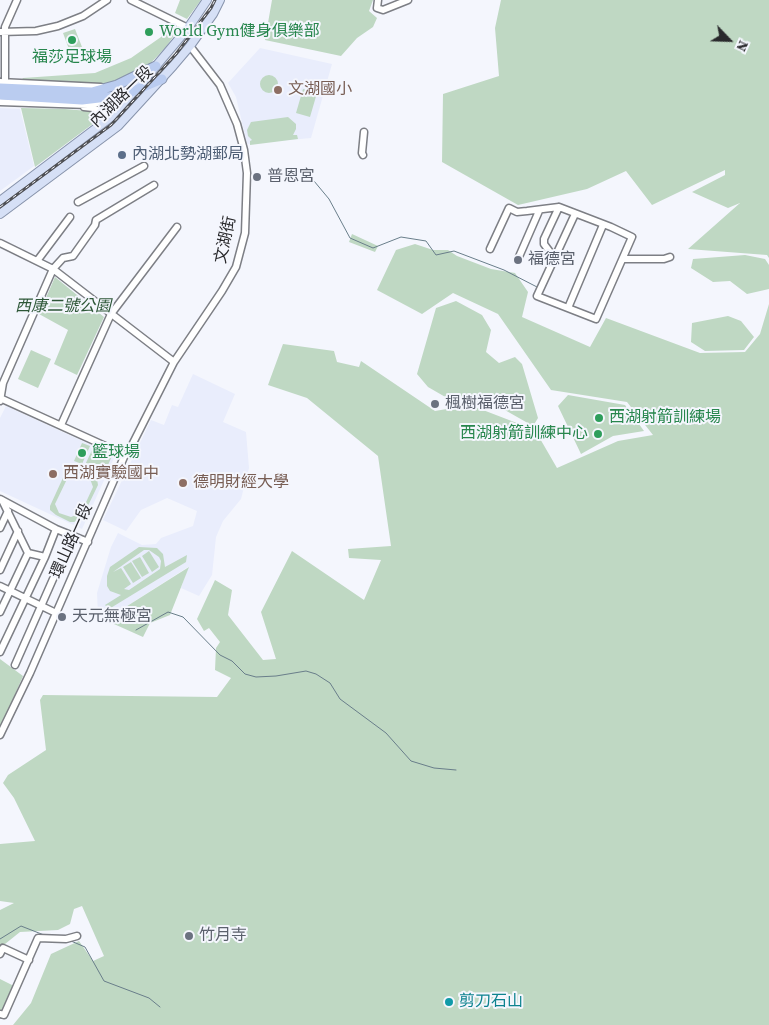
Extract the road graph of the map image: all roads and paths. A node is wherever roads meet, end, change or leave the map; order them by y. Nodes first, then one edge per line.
1 (17, 0) edge
2 (108, 0) edge
3 (131, 0) edge
4 (207, 0) edge
5 (220, 0) edge
6 (378, 0) edge
7 (408, 0) edge
8 (188, 28) junction
9 (2, 32) edge
10 (190, 46) junction
11 (156, 66) junction
12 (162, 78) junction
13 (2, 84) edge
14 (128, 93) junction
15 (0, 95) edge
16 (0, 102) edge
17 (56, 104) junction
18 (110, 117) junction
19 (364, 132) dead end
20 (364, 155) dead end
21 (144, 166) dead end
22 (154, 185) dead end
23 (0, 201) edge
24 (78, 202) dead end
25 (559, 207) junction
26 (540, 211) junction
27 (0, 214) edge
28 (575, 214) junction
29 (70, 217) dead end
30 (603, 225) junction
31 (177, 227) dead end
32 (0, 243) edge
33 (490, 249) dead end
34 (555, 256) junction
35 (670, 257) dead end
36 (624, 258) junction
37 (518, 260) dead end
38 (37, 261) junction
39 (53, 269) junction
40 (568, 308) junction
41 (111, 314) junction
42 (174, 362) junction
43 (0, 399) edge
44 (61, 425) junction
45 (125, 455) junction
46 (1, 500) edge
47 (8, 511) junction
48 (0, 528) edge
49 (56, 528) junction
50 (18, 531) junction
51 (88, 542) junction
52 (28, 553) junction
53 (45, 557) junction
54 (0, 570) edge
55 (57, 570) dead end
56 (0, 586) edge
57 (10, 591) junction
58 (25, 598) junction
59 (40, 606) junction
60 (0, 612) edge
61 (56, 613) junction
62 (0, 652) edge
63 (15, 665) dead end
64 (0, 735) edge
65 (77, 936) dead end
66 (0, 954) edge
67 (29, 960) junction
68 (2, 1015) edge

1 - 9 street
2 - 9 street
3 - 8 street
4 - 8 main road, 內湖路一段
5 - 10 main road, 內湖路一段
6 - 7 street
8 - 11 main road, 內湖路一段
9 - 13 street
10 - 12 main road, 內湖路一段
10 - 42 street, 文湖街
11 - 13 highway
11 - 14 main road, 內湖路一段
12 - 14 highway
12 - 27 main road, 內湖路一段
14 - 15 highway
14 - 17 street
14 - 18 main road, 內湖路一段
16 - 17 street
17 - 18 street
18 - 23 main road, 內湖路一段
19 - 20 street
21 - 24 street
22 - 39 street
25 - 26 street
25 - 28 street
25 - 34 street
26 - 33 street
26 - 37 street
28 - 30 street
28 - 34 street
29 - 38 street
30 - 36 street
30 - 40 street
31 - 41 street
32 - 38 street
34 - 40 street
35 - 36 street
36 - 40 street
38 - 39 street
39 - 41 street
39 - 43 street
41 - 42 street
41 - 44 street
42 - 45 street, 文湖街
43 - 44 street
44 - 45 street
45 - 51 street, 環山路一段
46 - 47 street
46 - 49 street
47 - 48 street
47 - 50 street
49 - 51 street
49 - 53 street
50 - 52 street
50 - 54 street
51 - 61 street, 環山路一段
52 - 53 street
52 - 57 street
53 - 58 street
55 - 59 street
56 - 57 street
57 - 58 street
57 - 60 street
58 - 59 street
58 - 62 street
59 - 61 street
59 - 63 street
61 - 64 street, 環山路一段
65 - 67 street
66 - 67 street
67 - 68 street

